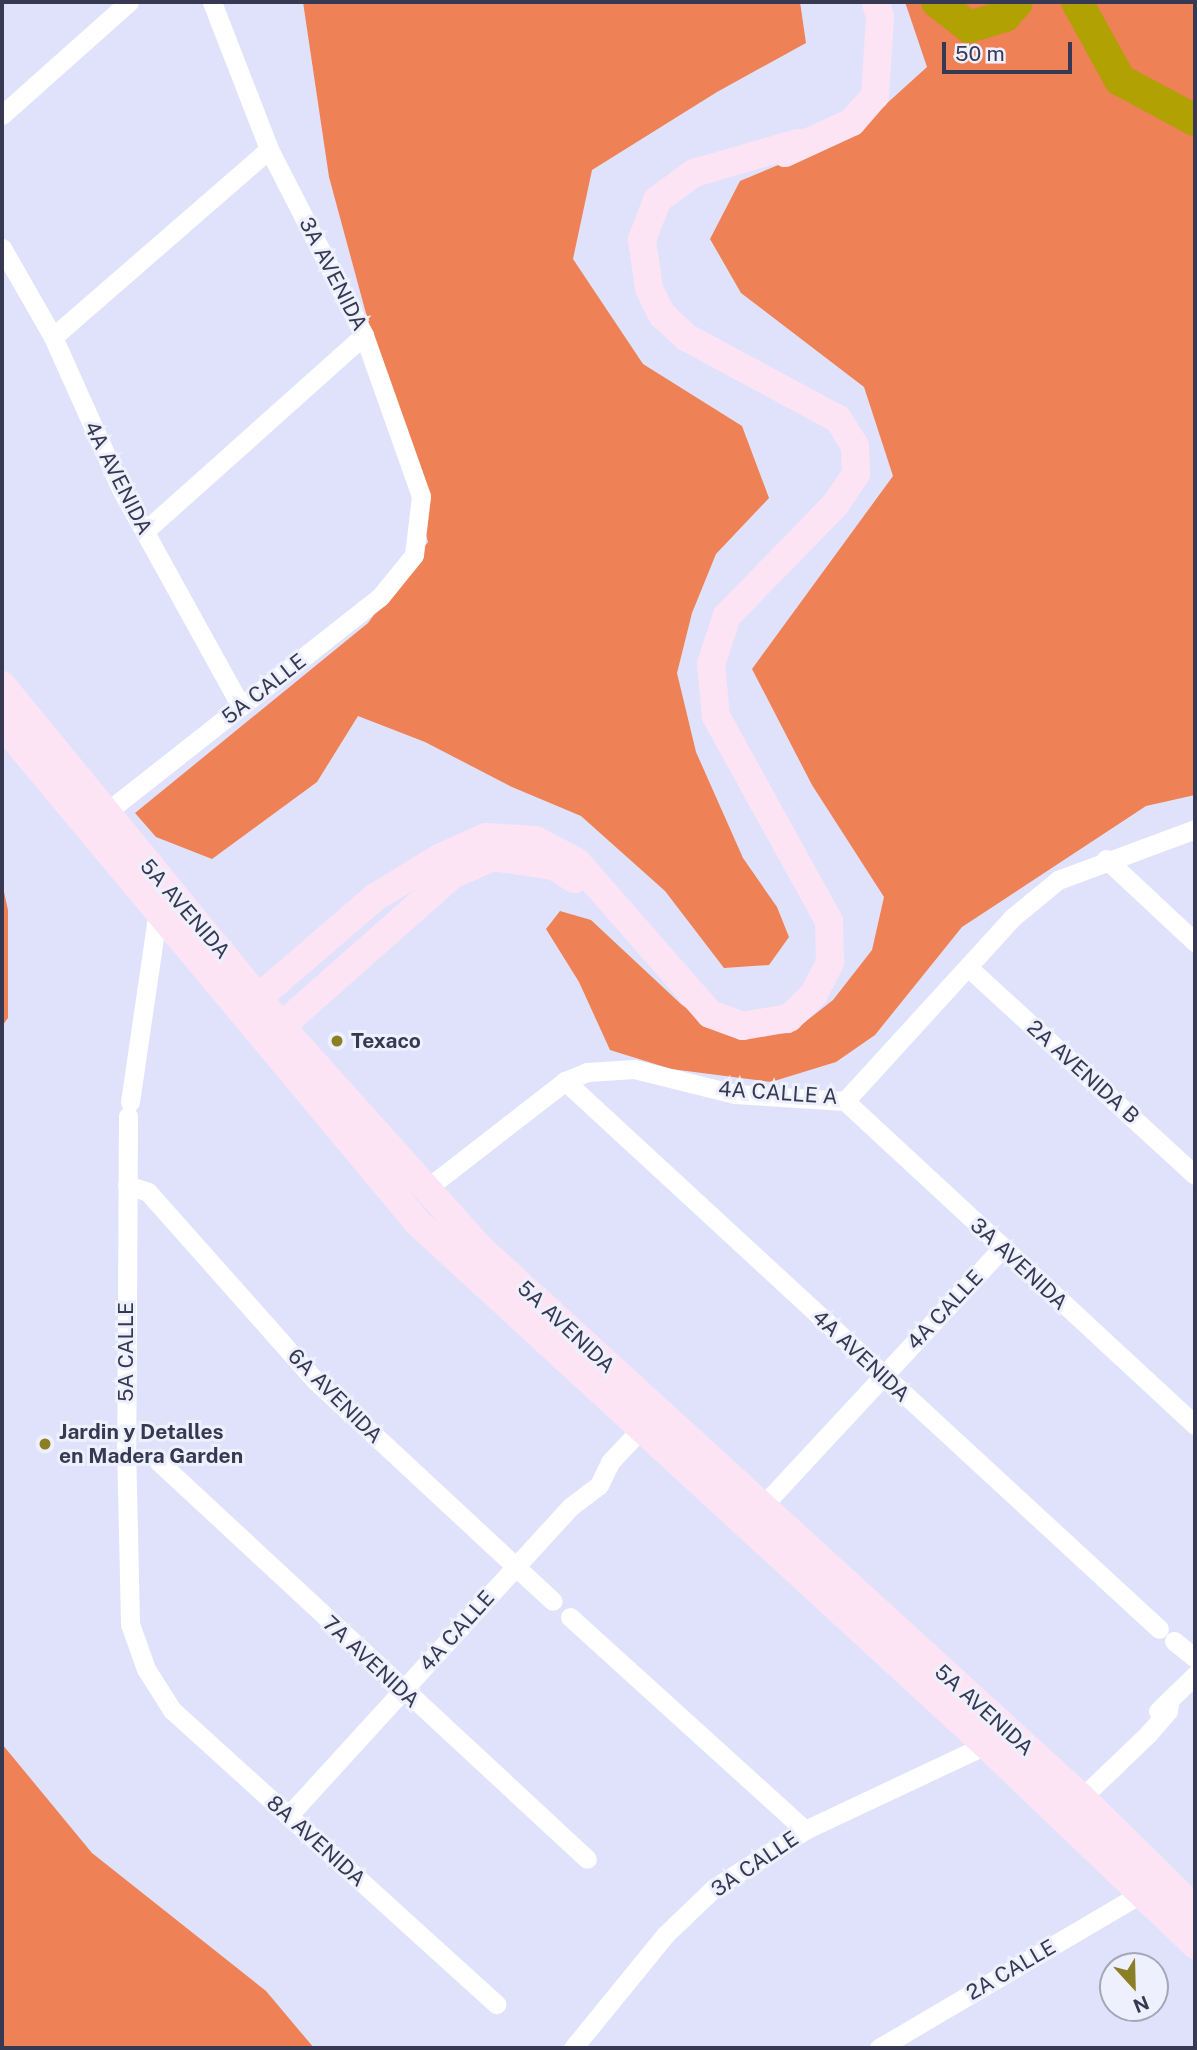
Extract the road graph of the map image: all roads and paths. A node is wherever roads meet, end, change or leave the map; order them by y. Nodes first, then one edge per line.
1 (129, 2) edge
2 (212, 2) edge
3 (878, 10) edge
4 (2, 115) edge
5 (270, 149) junction
6 (2, 248) edge
7 (364, 335) junction
8 (53, 337) junction
9 (145, 531) junction
10 (414, 555) joint
11 (2, 685) edge
12 (241, 706) junction
13 (2, 725) edge
14 (104, 814) junction
15 (1195, 829) edge
16 (1106, 859) junction
17 (158, 910) junction
18 (624, 912) junction
19 (1195, 942) edge
20 (970, 969) junction
21 (251, 1003) junction
22 (273, 1032) junction
23 (565, 1081) junction
24 (845, 1101) junction
25 (1195, 1175) edge
26 (127, 1185) junction
27 (426, 1189) junction
28 (1001, 1249) junction
29 (883, 1376) junction
30 (1195, 1425) edge
31 (642, 1428) junction
32 (158, 1461) dead end
33 (753, 1516) junction
34 (515, 1567) junction
35 (553, 1601) dead end
36 (570, 1617) dead end
37 (1195, 1658) edge
38 (146, 1669) joint
39 (1195, 1675) edge
40 (402, 1691) junction
41 (986, 1745) junction
42 (1072, 1807) junction
43 (288, 1816) junction
44 (806, 1830) junction
45 (587, 1858) dead end
46 (1144, 1892) junction
47 (1195, 1909) edge
48 (1195, 1945) edge
49 (496, 2004) dead end
50 (573, 2048) edge
51 (878, 2048) edge

1 - 4 street
2 - 5 street, 3A AVENIDA
3 - 18 main road
5 - 7 street, 3A AVENIDA
5 - 8 street
6 - 8 street, 4A AVENIDA
7 - 9 street
7 - 10 street, 3A AVENIDA
8 - 9 street, 4A AVENIDA
9 - 12 street, 4A AVENIDA
10 - 12 street, 5A CALLE
11 - 14 main road, 5A AVENIDA
12 - 14 street, 5A CALLE
13 - 17 main road, 5A AVENIDA
14 - 21 main road, 5A AVENIDA
15 - 16 street, 4A CALLE A
16 - 19 street
16 - 20 street, 4A CALLE A
17 - 21 main road, 5A AVENIDA
17 - 26 street, 5A CALLE
18 - 21 main road
18 - 22 main road
20 - 24 street, 4A CALLE A
20 - 25 street, 2A AVENIDA B
21 - 22 main road, 5A AVENIDA
22 - 27 main road, 5A AVENIDA
22 - 31 main road, 5A AVENIDA
23 - 24 street, 4A CALLE A
23 - 27 street, 4A CALLE A
23 - 29 street, 4A AVENIDA
24 - 28 street, 3A AVENIDA
26 - 34 street, 6A AVENIDA
26 - 38 street, 5A CALLE
27 - 33 main road, 5A AVENIDA
28 - 29 street, 4A CALLE
28 - 30 street, 3A AVENIDA
29 - 33 street, 4A CALLE
29 - 37 street, 4A AVENIDA
31 - 33 main road, 5A AVENIDA
31 - 34 street, 4A CALLE
32 - 40 street, 7A AVENIDA
33 - 41 main road, 5A AVENIDA
33 - 42 main road, 5A AVENIDA
34 - 35 street, 6A AVENIDA
34 - 40 street, 4A CALLE
36 - 44 street
38 - 43 street, 8A AVENIDA
39 - 42 street
40 - 43 street, 4A CALLE
40 - 45 street, 7A AVENIDA
41 - 42 main road, 5A AVENIDA
41 - 44 street, 3A CALLE
42 - 46 main road, 5A AVENIDA
42 - 47 main road, 5A AVENIDA
43 - 49 street, 8A AVENIDA
44 - 50 street, 3A CALLE
46 - 48 main road, 5A AVENIDA
46 - 51 street, 2A CALLE

